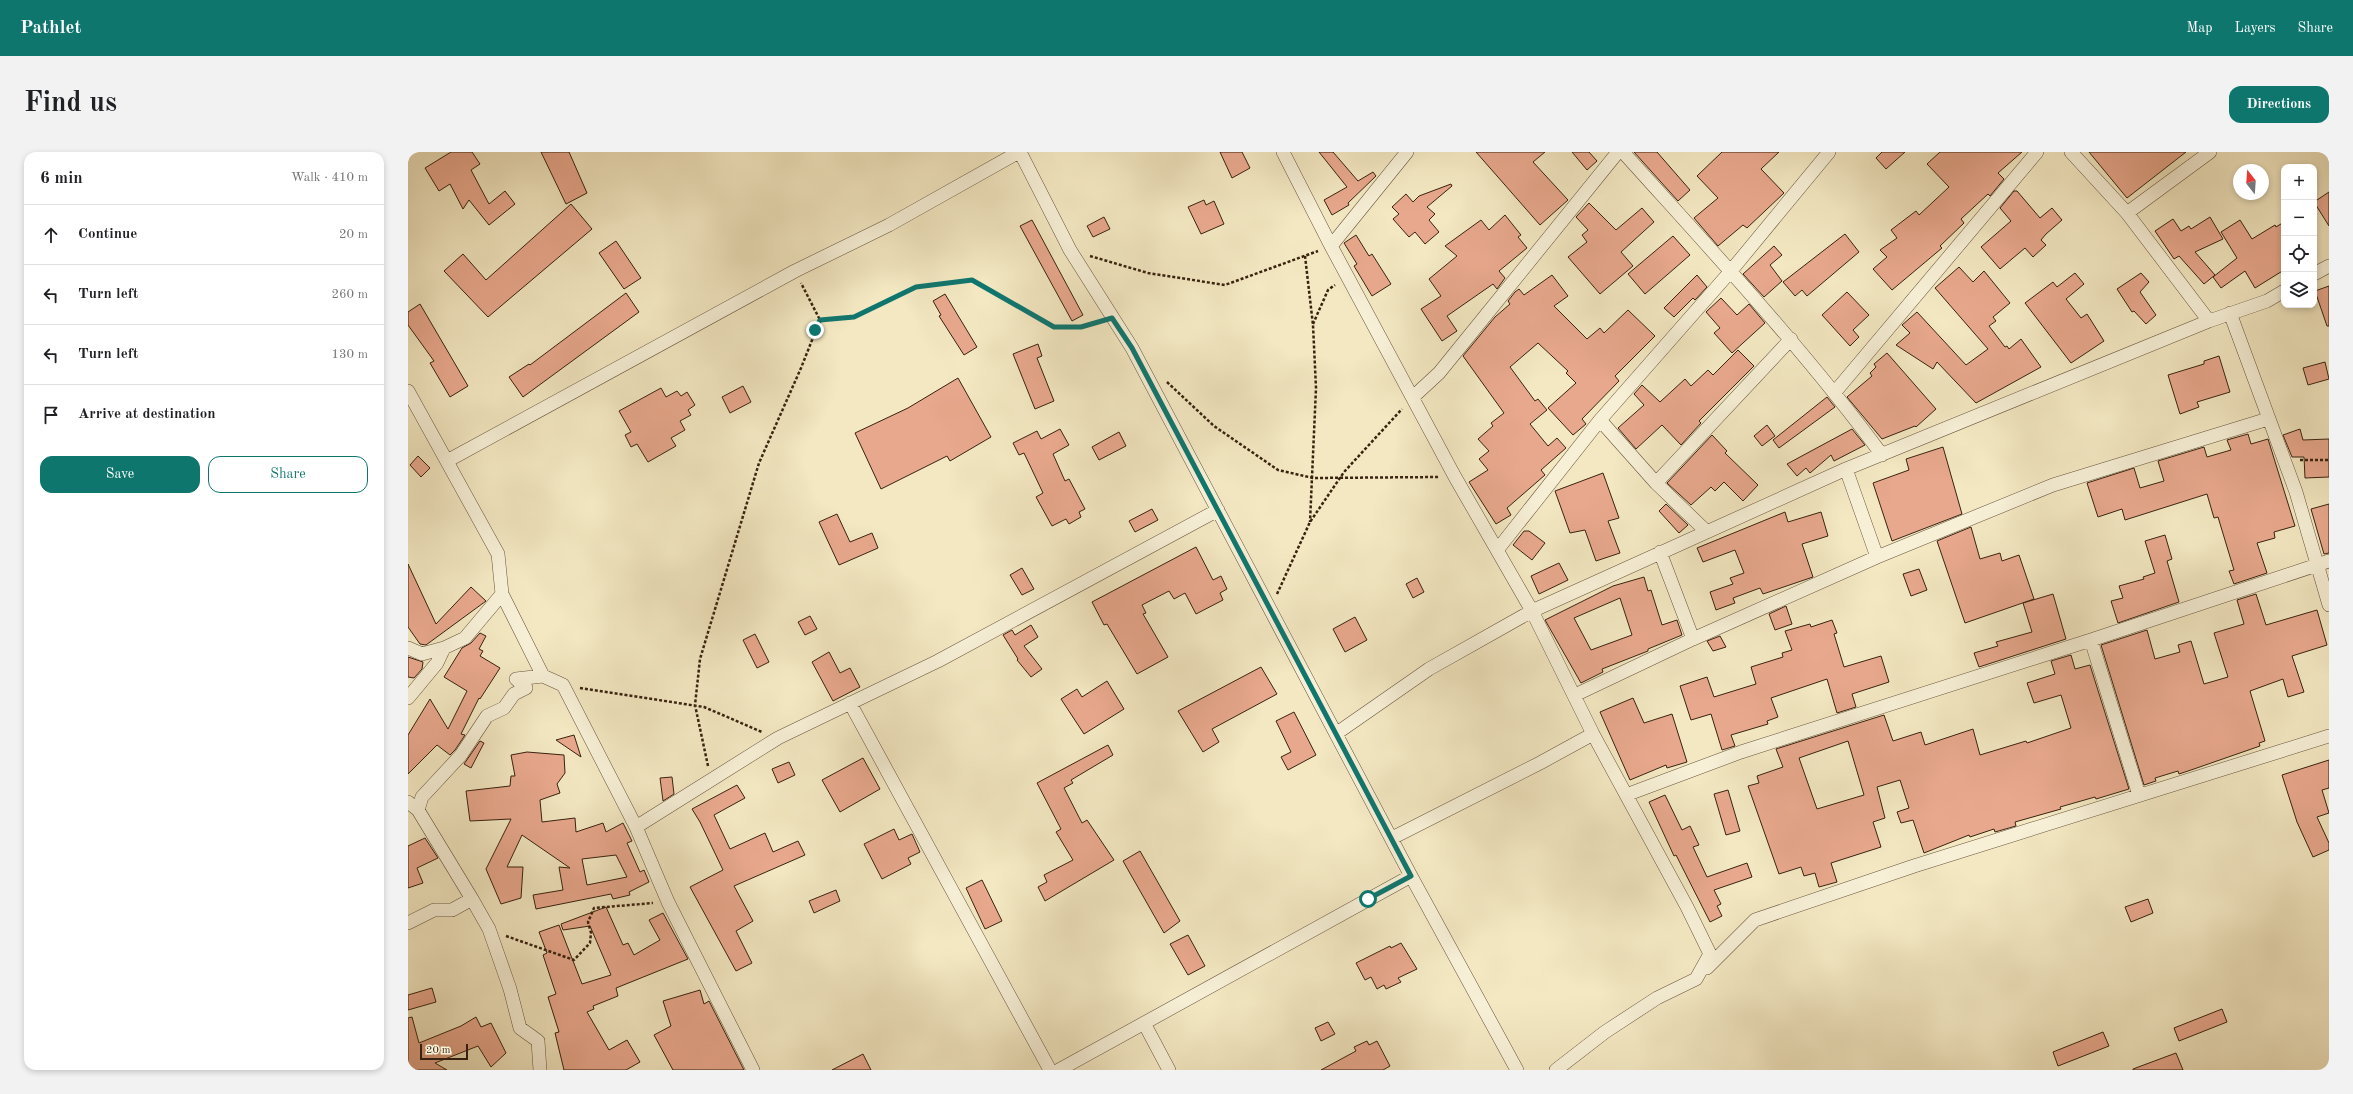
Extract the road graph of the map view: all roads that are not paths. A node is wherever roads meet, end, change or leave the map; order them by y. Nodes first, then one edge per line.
1 (1019, 152) edge
2 (1283, 152) edge
3 (1407, 152) edge
4 (1618, 152) edge
5 (1623, 152) edge
6 (1829, 152) edge
7 (2037, 152) edge
8 (2071, 152) edge
9 (2210, 152) edge
10 (2126, 213) junction
11 (1331, 246) junction
12 (2329, 266) edge
13 (1730, 272) junction
14 (2317, 272) edge
15 (2281, 293) edge
16 (2230, 313) junction
17 (2209, 321) junction
18 (1791, 339) junction
19 (408, 391) edge
20 (1835, 392) junction
21 (1413, 397) junction
22 (2268, 419) junction
23 (1600, 420) junction
24 (1882, 455) junction
25 (447, 461) junction
26 (1846, 469) junction
27 (1656, 483) junction
28 (1218, 510) junction
29 (1707, 532) junction
30 (1498, 549) junction
31 (1660, 552) junction
32 (1877, 557) junction
33 (2323, 563) edge
34 (502, 594) junction
35 (2329, 605) edge
36 (1532, 611) junction
37 (1693, 639) junction
38 (2091, 640) junction
39 (408, 648) edge
40 (444, 648) junction
41 (543, 676) junction
42 (1575, 695) junction
43 (408, 698) edge
44 (850, 703) junction
45 (1337, 733) junction
46 (1593, 734) junction
47 (2329, 736) edge
48 (1626, 795) junction
49 (2138, 795) junction
50 (413, 806) edge
51 (636, 827) junction
52 (1392, 838) junction
53 (1411, 876) junction
54 (472, 899) junction
55 (408, 923) edge
56 (1696, 979) junction
57 (1144, 1023) junction
58 (540, 1070) edge
59 (753, 1070) edge
60 (1050, 1070) edge
61 (1059, 1070) edge
62 (1170, 1070) edge
63 (1517, 1070) edge
64 (1556, 1070) edge

1 - 25 street
1 - 28 street
2 - 11 street
3 - 11 street
4 - 21 street
5 - 13 street
6 - 13 street
7 - 20 street
8 - 10 street
9 - 10 street
10 - 17 street
11 - 21 street
12 - 14 street
13 - 18 street
13 - 23 street
15 - 16 street
16 - 17 street
16 - 22 street
17 - 24 street
18 - 20 street
18 - 27 street
19 - 25 street
20 - 24 street
21 - 30 street
22 - 32 street
22 - 33 street
23 - 27 street
23 - 30 street
24 - 26 street
25 - 34 street
26 - 29 street
26 - 32 street
27 - 29 street
28 - 44 street
28 - 45 street
29 - 31 street
30 - 36 street
31 - 36 street
31 - 37 street
32 - 37 street
33 - 35 street
33 - 38 street
34 - 40 street
34 - 41 street
36 - 42 street
36 - 45 street
37 - 42 street
38 - 48 street
38 - 49 street
39 - 40 street
40 - 43 street
41 - 50 street
41 - 51 street
42 - 46 street
44 - 51 street
44 - 60 street
45 - 52 street
46 - 48 street
46 - 52 street
47 - 49 street
48 - 56 street
49 - 56 street
50 - 54 street
51 - 59 street
52 - 53 street
53 - 57 street
53 - 63 street
54 - 55 street
54 - 58 street
56 - 64 street
57 - 61 street
57 - 62 street

